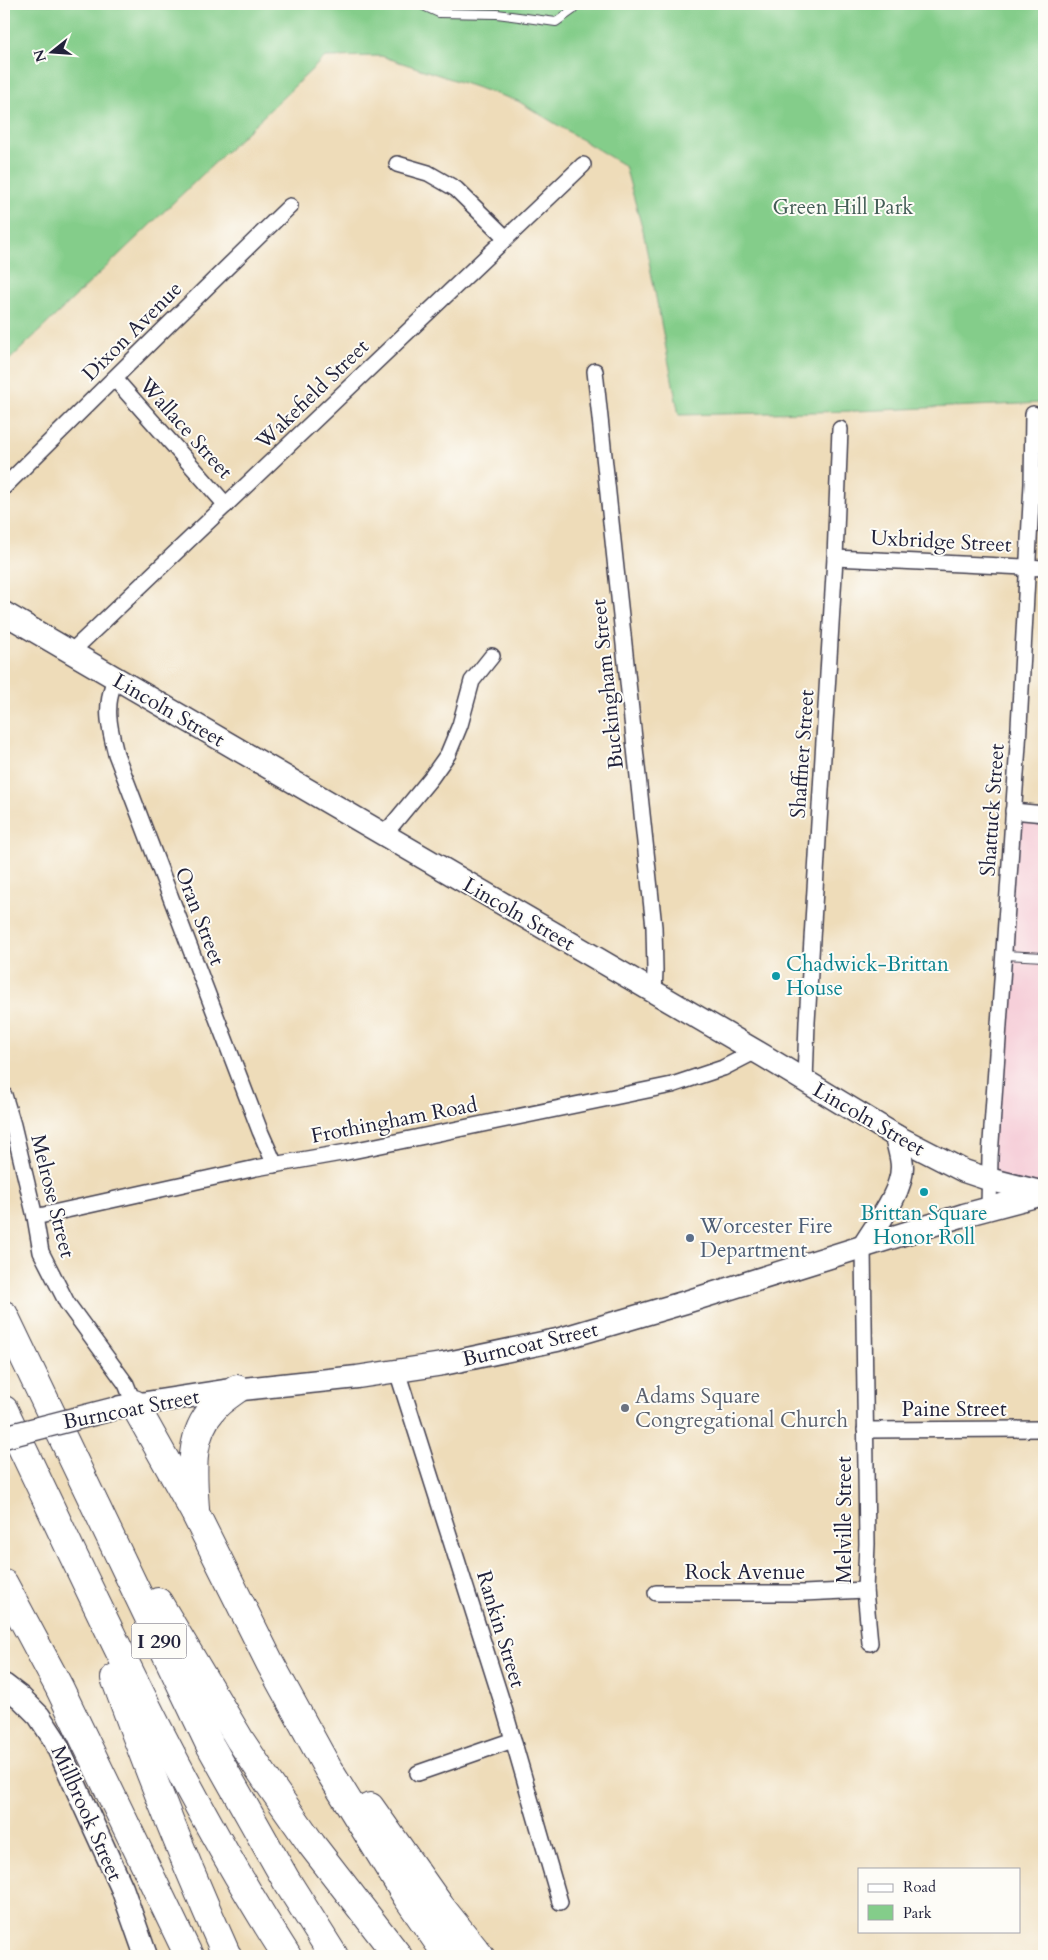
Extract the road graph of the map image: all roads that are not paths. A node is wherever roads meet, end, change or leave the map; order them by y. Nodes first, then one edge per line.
1 (419, 4) edge
2 (574, 4) edge
3 (397, 164) dead end
4 (583, 166) dead end
5 (290, 206) dead end
6 (506, 238) junction
7 (595, 371) dead end
8 (115, 379) junction
9 (1033, 414) dead end
10 (840, 429) dead end
11 (4, 487) edge
12 (226, 504) junction
13 (835, 558) junction
14 (1027, 567) junction
15 (1044, 568) edge
16 (4, 613) edge
17 (70, 652) junction
18 (492, 656) dead end
19 (115, 678) junction
20 (1013, 811) junction
21 (1044, 814) edge
22 (384, 835) junction
23 (1004, 955) junction
24 (1044, 957) edge
25 (654, 993) junction
26 (756, 1052) junction
27 (805, 1082) junction
28 (4, 1096) edge
29 (896, 1136) junction
30 (275, 1165) junction
31 (988, 1179) junction
32 (1044, 1193) edge
33 (989, 1208) junction
34 (36, 1218) junction
35 (863, 1247) junction
36 (4, 1315) edge
37 (397, 1370) junction
38 (237, 1389) junction
39 (123, 1406) junction
40 (4, 1410) edge
41 (1044, 1429) edge
42 (865, 1430) junction
43 (4, 1437) edge
44 (65, 1443) junction
45 (195, 1513) junction
46 (68, 1545) junction
47 (4, 1584) edge
48 (865, 1590) junction
49 (656, 1593) dead end
50 (870, 1642) dead end
51 (4, 1685) edge
52 (292, 1701) junction
53 (513, 1740) junction
54 (418, 1773) dead end
55 (560, 1902) dead end
56 (146, 1956) edge
57 (189, 1956) edge
58 (227, 1956) edge
59 (287, 1956) edge
60 (334, 1956) edge
61 (398, 1956) edge
62 (448, 1956) edge
63 (480, 1956) edge

1 - 2 lane
3 - 6 street
4 - 6 street, Wakefield Street
5 - 8 street, Dixon Avenue
6 - 12 street, Wakefield Street
7 - 25 street, Buckingham Street
8 - 11 street, Dixon Avenue
8 - 12 street, Wallace Street
9 - 14 street, Shattuck Street
10 - 13 street, Shaffner Street
12 - 17 street, Wakefield Street
13 - 14 street, Uxbridge Street
13 - 27 street, Shaffner Street
14 - 15 street, Uxbridge Street
14 - 20 street, Shattuck Street
16 - 17 main road, Lincoln Street
17 - 19 main road, Lincoln Street
18 - 22 street
19 - 22 main road, Lincoln Street
19 - 30 street, Oran Street
20 - 21 street
20 - 23 street, Shattuck Street
22 - 25 main road, Lincoln Street
23 - 24 lane
23 - 31 street, Shattuck Street
25 - 26 main road, Lincoln Street
26 - 27 main road, Lincoln Street
26 - 30 street, Frothingham Road
27 - 29 main road, Lincoln Street
28 - 34 street, Melrose Street
29 - 31 main road, Lincoln Street
29 - 35 main road
30 - 34 street, Frothingham Road
31 - 32 main road, Lincoln Street
31 - 33 street, Shattuck Street
32 - 33 main road, Burncoat Street
33 - 35 main road, Burncoat Street
34 - 39 street, Melrose Street
35 - 37 main road, Burncoat Street
35 - 42 street, Melville Street
36 - 44 highway, I 290
37 - 38 main road, Burncoat Street
37 - 53 street, Rankin Street
38 - 39 main road, Burncoat Street
38 - 45 highway
39 - 43 main road, Burncoat Street, bridge
39 - 45 highway
40 - 46 highway, I 290
41 - 42 street, Paine Street
42 - 48 street, Melville Street
44 - 60 highway, I 290
44 - 61 highway
45 - 52 highway
46 - 58 highway
46 - 59 highway, I 290
47 - 57 highway
48 - 49 street, Rock Avenue
48 - 50 street, Melville Street
51 - 56 main road, Millbrook Street
52 - 62 highway
52 - 63 highway
53 - 54 street
53 - 55 street, Rankin Street

